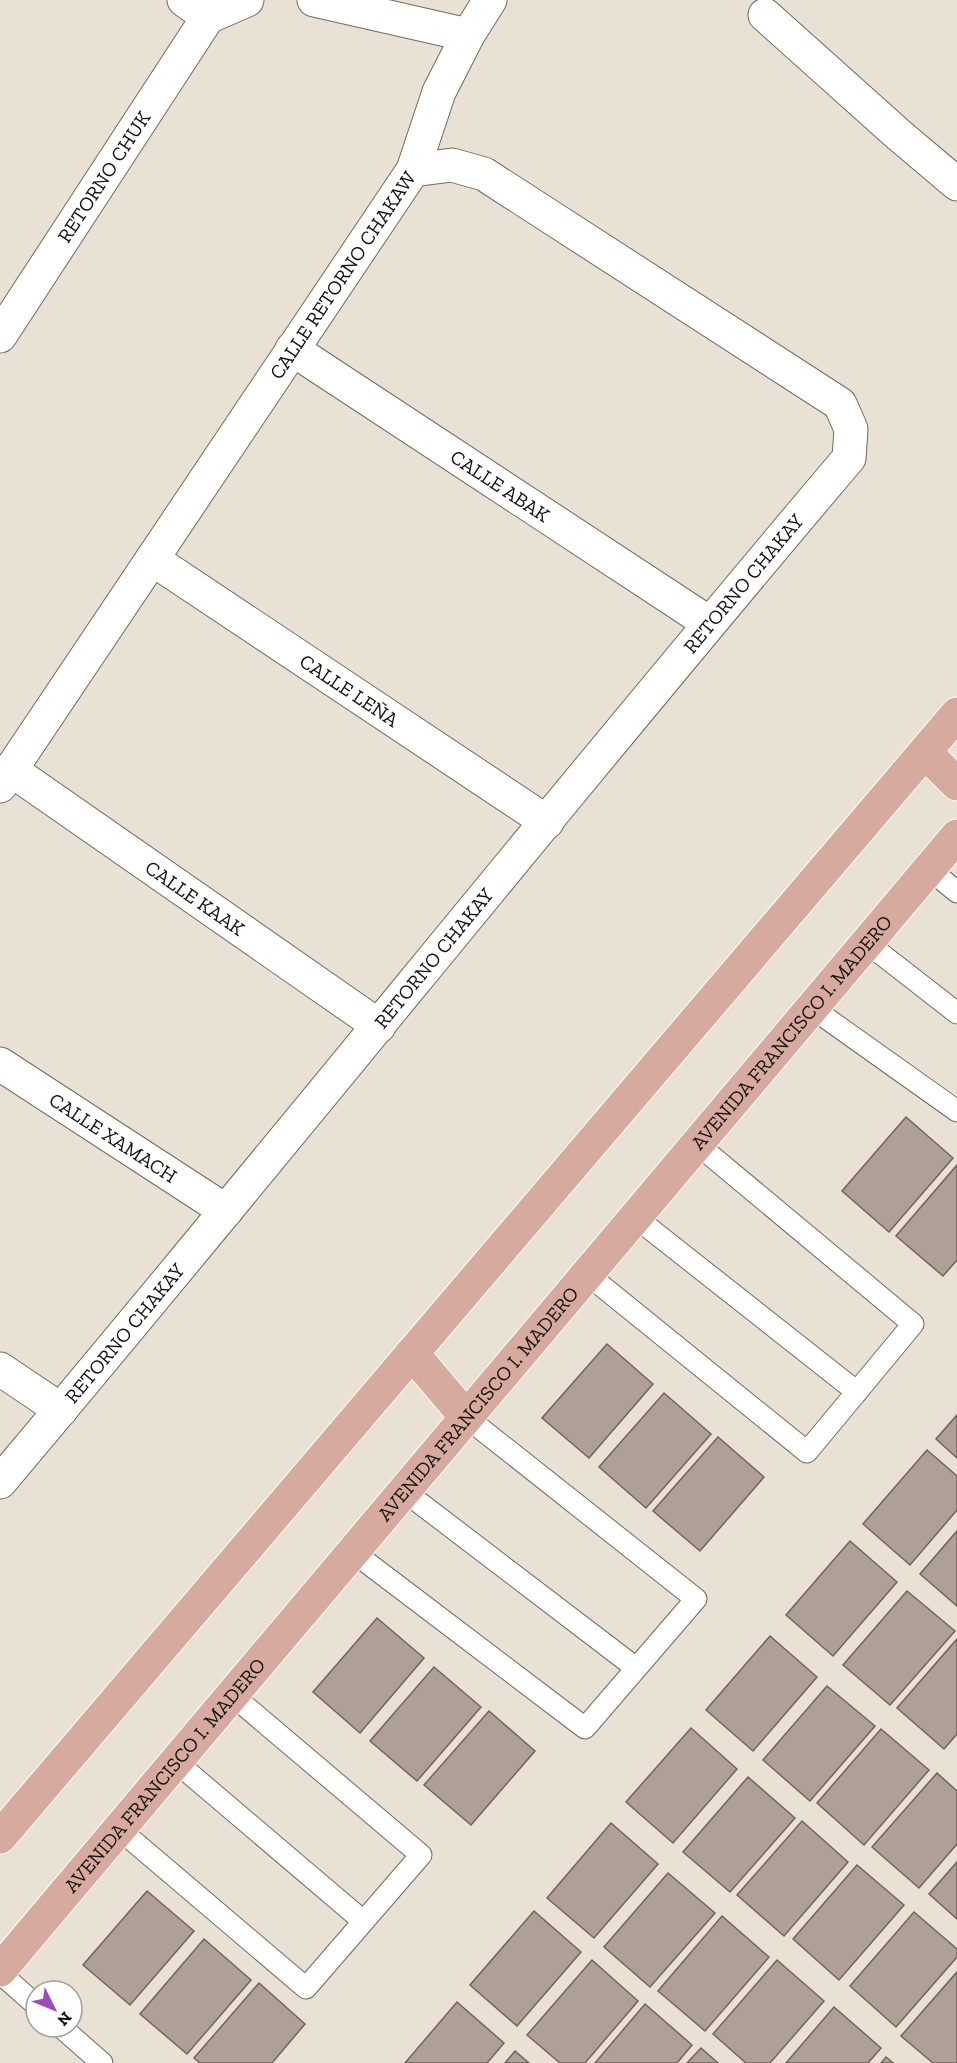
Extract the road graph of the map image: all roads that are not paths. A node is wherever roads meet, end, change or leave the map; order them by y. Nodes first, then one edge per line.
1 (247, 0) edge
2 (314, 0) edge
3 (490, 0) edge
4 (196, 9) edge
5 (765, 15) dead end
6 (468, 35) junction
7 (412, 170) junction
8 (957, 184) edge
9 (0, 336) edge
10 (292, 349) junction
11 (851, 429) joint
12 (152, 559) junction
13 (709, 623) junction
14 (957, 714) edge
15 (925, 752) junction
16 (5, 778) edge
17 (957, 784) edge
18 (547, 822) junction
19 (957, 836) edge
20 (929, 869) junction
21 (957, 892) edge
22 (867, 943) junction
23 (812, 1008) junction
24 (957, 1013) edge
25 (379, 1026) junction
26 (0, 1064) edge
27 (957, 1110) edge
28 (697, 1144) junction
29 (226, 1211) junction
30 (635, 1217) junction
31 (587, 1274) junction
32 (412, 1353) junction
33 (0, 1369) edge
34 (857, 1392) junction
35 (61, 1410) junction
36 (466, 1418) junction
37 (0, 1482) edge
38 (404, 1491) junction
39 (353, 1552) junction
40 (636, 1668) junction
41 (232, 1695) junction
42 (176, 1762) junction
43 (119, 1828) junction
44 (0, 1837) edge
45 (363, 1921) junction
46 (0, 1972) edge
47 (24, 1994) edge
48 (75, 2039) edge
49 (102, 2063) edge

1 - 4 street
2 - 6 street
3 - 6 street
4 - 9 street, RETORNO CHUK
5 - 8 street
6 - 7 street
7 - 10 street, CALLE RETORNO CHAKAW
7 - 11 street, CALLE RETORNO CHAKAW
10 - 12 street, CALLE RETORNO CHAKAW
10 - 13 street, CALLE ABAK
11 - 13 street, RETORNO CHAKAY
12 - 16 street, CALLE RETORNO CHAKAW
12 - 18 street, CALLE LEÑA
13 - 18 street, RETORNO CHAKAY
14 - 15 main road
15 - 17 main road
15 - 32 main road
16 - 25 street, CALLE KAAK
18 - 25 street, RETORNO CHAKAY
19 - 20 main road, AVENIDA FRANCISCO I. MADERO
20 - 21 lane
20 - 22 main road, AVENIDA FRANCISCO I. MADERO
22 - 23 main road, AVENIDA FRANCISCO I. MADERO
22 - 24 lane
23 - 27 lane
23 - 28 main road, AVENIDA FRANCISCO I. MADERO
25 - 29 street, RETORNO CHAKAY
26 - 29 street, CALLE XAMACH
28 - 30 main road, AVENIDA FRANCISCO I. MADERO
28 - 34 lane
29 - 35 street, RETORNO CHAKAY
30 - 31 main road, AVENIDA FRANCISCO I. MADERO
30 - 34 lane
31 - 34 lane
31 - 36 main road, AVENIDA FRANCISCO I. MADERO
32 - 36 main road
32 - 44 main road
33 - 35 street
35 - 37 street, RETORNO CHAKAY
36 - 38 main road, AVENIDA FRANCISCO I. MADERO
36 - 40 lane
38 - 39 main road, AVENIDA FRANCISCO I. MADERO
38 - 40 lane
39 - 40 lane
39 - 41 main road, AVENIDA FRANCISCO I. MADERO
41 - 42 main road, AVENIDA FRANCISCO I. MADERO
41 - 45 lane
42 - 43 main road, AVENIDA FRANCISCO I. MADERO
42 - 45 lane
43 - 45 lane
43 - 46 main road, AVENIDA FRANCISCO I. MADERO
46 - 47 lane
48 - 49 lane

